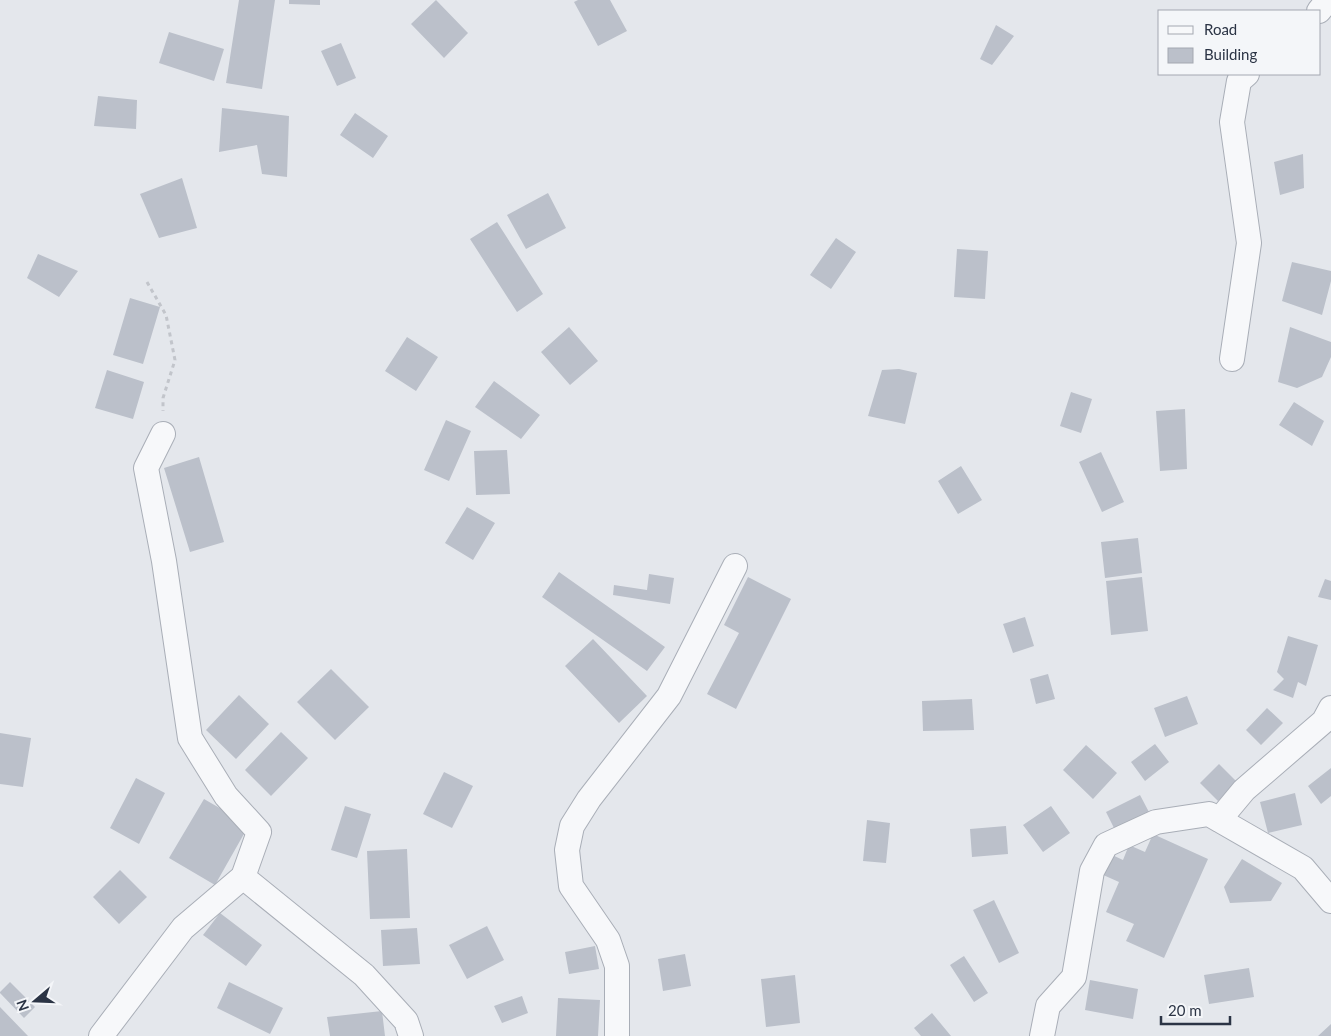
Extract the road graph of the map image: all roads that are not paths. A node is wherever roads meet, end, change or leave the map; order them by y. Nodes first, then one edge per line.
1 (1328, 0) edge
2 (1320, 10) edge
3 (1246, 75) edge
4 (1232, 359) dead end
5 (163, 434) road end
6 (735, 566) dead end
7 (1331, 708) edge
8 (1219, 820) junction
9 (243, 877) junction
10 (1331, 901) edge
11 (101, 1036) edge
12 (411, 1036) edge
13 (617, 1036) edge
14 (1042, 1036) edge

1 - 2 street
3 - 4 street
5 - 9 street
6 - 13 street
7 - 8 street
8 - 10 street
8 - 14 street
9 - 11 street
9 - 12 street

